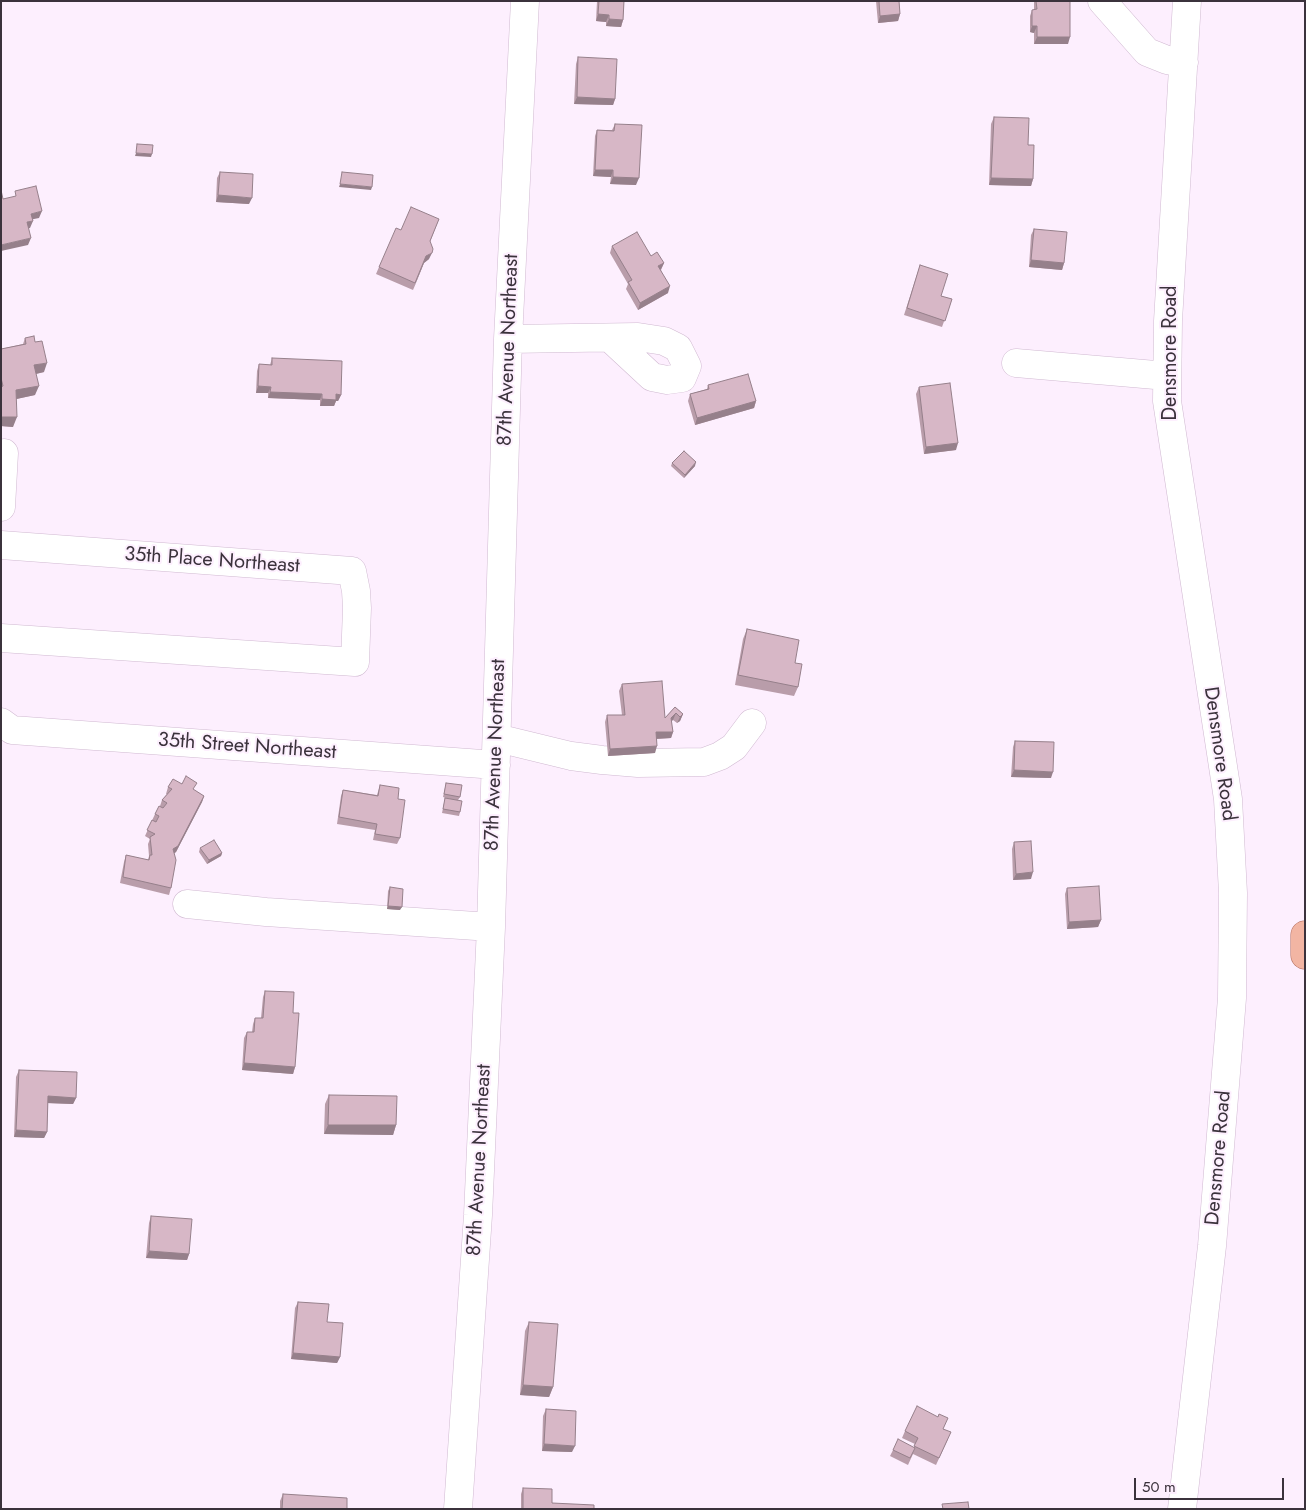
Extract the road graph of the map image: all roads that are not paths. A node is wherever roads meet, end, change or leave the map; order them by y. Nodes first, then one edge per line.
1 (525, 1) edge
2 (1102, 1) edge
3 (1187, 1) edge
4 (1184, 62) junction
5 (610, 338) dead end
6 (508, 339) junction
7 (1016, 363) dead end
8 (1168, 376) junction
9 (4, 453) dead end
10 (1, 507) edge
11 (1, 545) edge
12 (1, 638) edge
13 (1, 722) edge
14 (752, 723) dead end
15 (496, 751) junction
16 (187, 904) dead end
17 (491, 927) junction
18 (1305, 935) edge
19 (1305, 955) edge
20 (458, 1509) edge
21 (1182, 1509) edge

1 - 6 street, 87th Avenue Northeast
2 - 4 street
3 - 4 street, Densmore Road
4 - 8 street, Densmore Road
5 - 6 street
6 - 15 street, 87th Avenue Northeast
7 - 8 street
8 - 21 street, Densmore Road
9 - 10 street
11 - 12 street, 35th Place Northeast
13 - 15 street, 35th Street Northeast
14 - 15 street, 35th Street Northeast
15 - 17 street, 87th Avenue Northeast
16 - 17 street
17 - 20 street, 87th Avenue Northeast
18 - 19 main road

